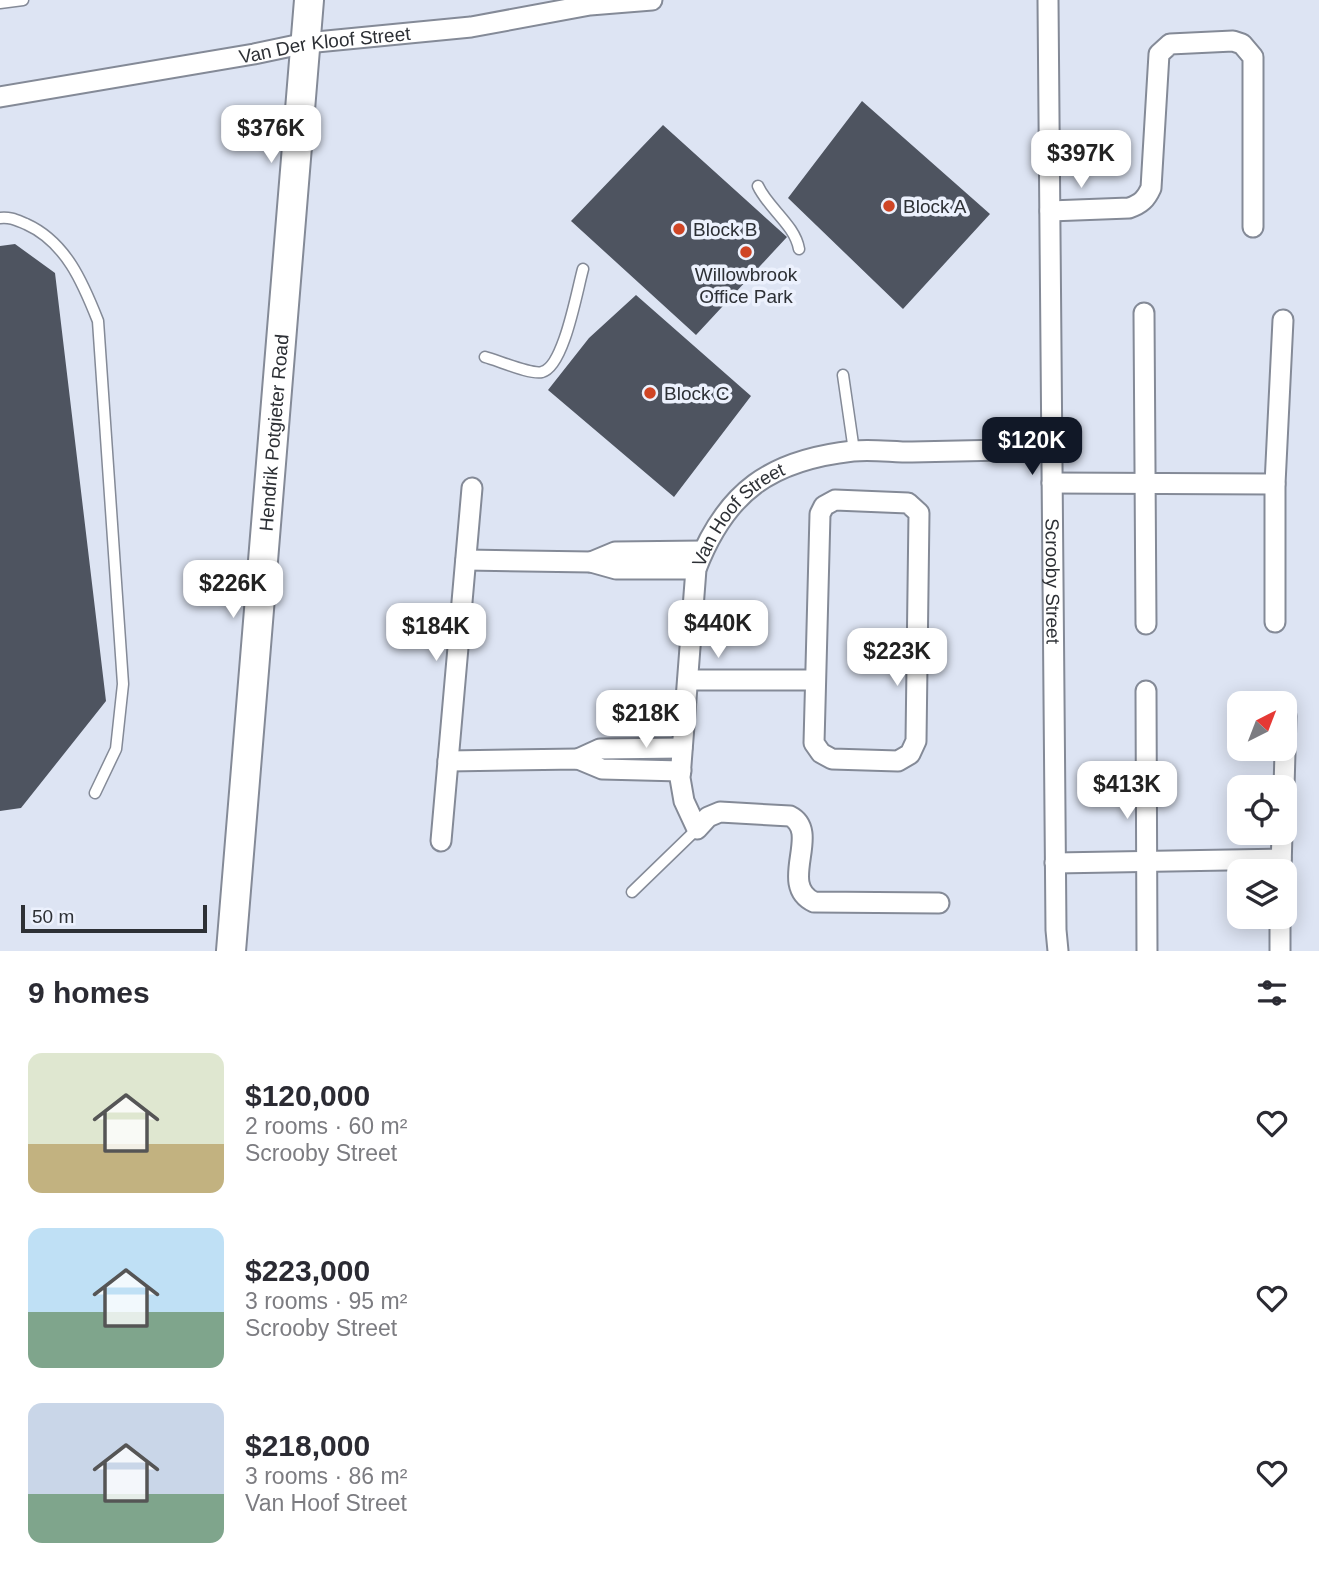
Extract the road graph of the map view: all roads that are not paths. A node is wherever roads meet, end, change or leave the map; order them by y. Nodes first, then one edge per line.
1 (23, 0) edge
2 (309, 0) edge
3 (652, 0) edge
4 (1048, 0) edge
5 (589, 2) edge
6 (0, 3) edge
7 (306, 43) junction
8 (0, 97) edge
9 (758, 186) dead end
10 (1050, 211) junction
11 (0, 218) edge
12 (1252, 227) dead end
13 (799, 249) dead end
14 (583, 269) dead end
15 (1144, 313) dead end
16 (1283, 320) dead end
17 (485, 357) dead end
18 (843, 375) dead end
19 (1051, 449) junction
20 (854, 451) junction
21 (1052, 483) junction
22 (1145, 484) junction
23 (1276, 484) junction
24 (472, 488) dead end
25 (466, 560) junction
26 (700, 560) junction
27 (1275, 622) dead end
28 (1146, 624) dead end
29 (815, 680) junction
30 (688, 681) junction
31 (1146, 691) dead end
32 (682, 748) junction
33 (578, 760) junction
34 (448, 761) junction
35 (681, 771) junction
36 (96, 793) dead end
37 (697, 829) junction
38 (441, 841) dead end
39 (1147, 861) junction
40 (1055, 863) junction
41 (1227, 863) edge
42 (632, 892) dead end
43 (939, 903) dead end
44 (1280, 929) edge
45 (230, 951) edge
46 (1058, 951) edge
47 (1147, 951) edge
48 (1280, 951) edge

1 - 6 lane
2 - 7 main road, Hendrik Potgieter Road
3 - 5 street, Van Der Kloof Street
4 - 10 street, Scrooby Street
5 - 7 street, Van Der Kloof Street
7 - 8 street, Van Der Kloof Street
7 - 45 main road, Hendrik Potgieter Road
9 - 13 lane
10 - 12 street
10 - 19 street, Scrooby Street
11 - 36 lane
14 - 17 lane
15 - 22 street
16 - 23 street
18 - 20 lane
19 - 20 street, Van Hoof Street
19 - 21 street, Scrooby Street
20 - 26 street, Van Hoof Street
21 - 22 street
21 - 40 street, Scrooby Street
22 - 23 street
22 - 28 street
23 - 27 street
24 - 25 street
25 - 26 street
25 - 34 street
26 - 30 street, Van Hoof Street
29 - 29 street
29 - 30 street
30 - 32 street, Van Hoof Street
31 - 39 street
32 - 33 street
32 - 35 street, Van Hoof Street
33 - 34 street
33 - 35 street
34 - 38 street
35 - 37 street, Van Hoof Street
37 - 42 lane
37 - 43 street
39 - 40 street
39 - 41 street
39 - 47 street
40 - 46 street, Scrooby Street
44 - 48 street

